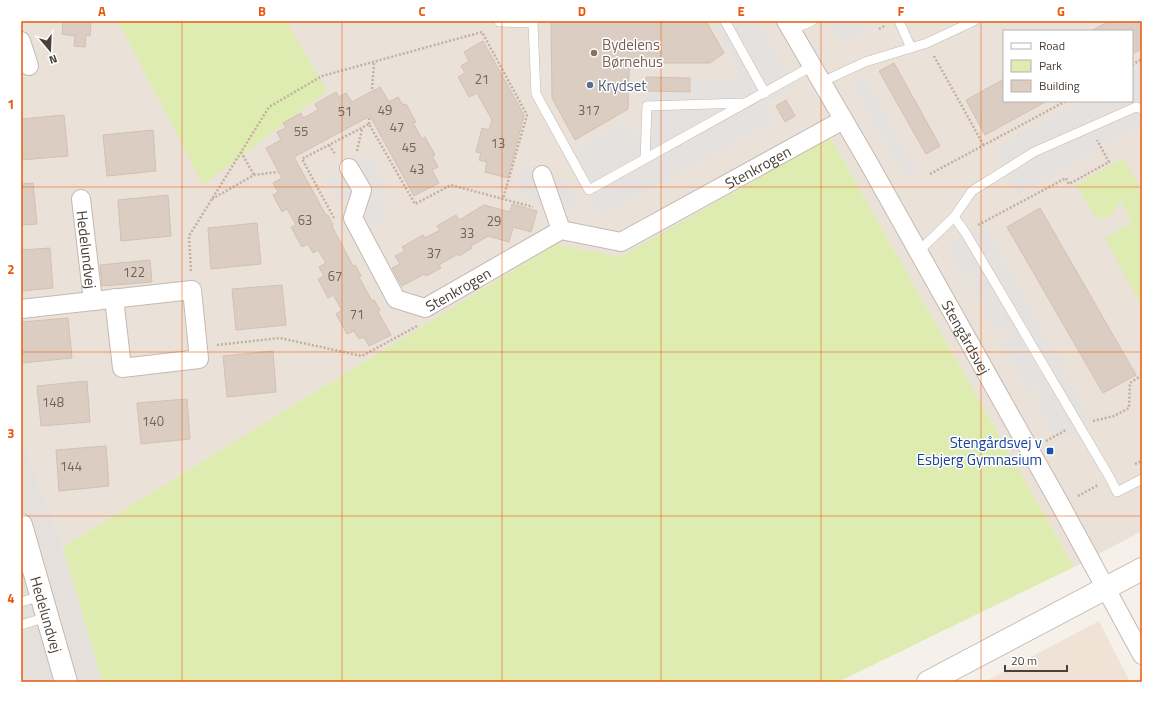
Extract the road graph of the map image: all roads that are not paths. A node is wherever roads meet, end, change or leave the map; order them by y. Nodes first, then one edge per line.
1 (725, 21) edge
2 (812, 21) edge
3 (899, 21) edge
4 (974, 21) edge
5 (499, 22) edge
6 (789, 25) edge
7 (21, 41) edge
8 (912, 48) junction
9 (29, 66) dead end
10 (812, 66) junction
11 (822, 82) junction
12 (765, 93) junction
13 (746, 103) junction
14 (1142, 108) edge
15 (844, 120) junction
16 (645, 159) junction
17 (349, 168) dead end
18 (542, 175) dead end
19 (81, 199) dead end
20 (954, 218) junction
21 (558, 222) junction
22 (918, 252) junction
23 (114, 298) junction
24 (93, 301) junction
25 (21, 309) edge
26 (1142, 479) edge
27 (21, 525) edge
28 (1142, 569) edge
29 (1106, 587) junction
30 (31, 599) edge
31 (47, 617) junction
32 (21, 625) edge
33 (1142, 655) edge
34 (66, 682) edge
35 (928, 682) edge

1 - 12 lane
2 - 6 lane
3 - 8 lane
4 - 8 lane
5 - 16 lane
6 - 10 street, Stengårdsvej
7 - 9 street
8 - 11 lane
10 - 11 street, Stengårdsvej
10 - 12 lane
11 - 15 street, Stengårdsvej
12 - 13 lane
13 - 16 lane
13 - 16 lane
14 - 20 lane
15 - 21 street, Stenkrogen
15 - 22 street, Stengårdsvej
17 - 21 street, Stenkrogen
18 - 21 street
19 - 24 street, Hedelundvej
20 - 22 lane
20 - 26 lane
22 - 29 street, Stengårdsvej
23 - 23 street, Hedelundvej
23 - 24 street, Hedelundvej
24 - 25 street, Hedelundvej
27 - 30 street, Hedelundvej
28 - 29 street
29 - 33 street, Stengårdsvej
29 - 35 street
30 - 31 street, Hedelundvej
31 - 32 lane
31 - 34 street, Hedelundvej

